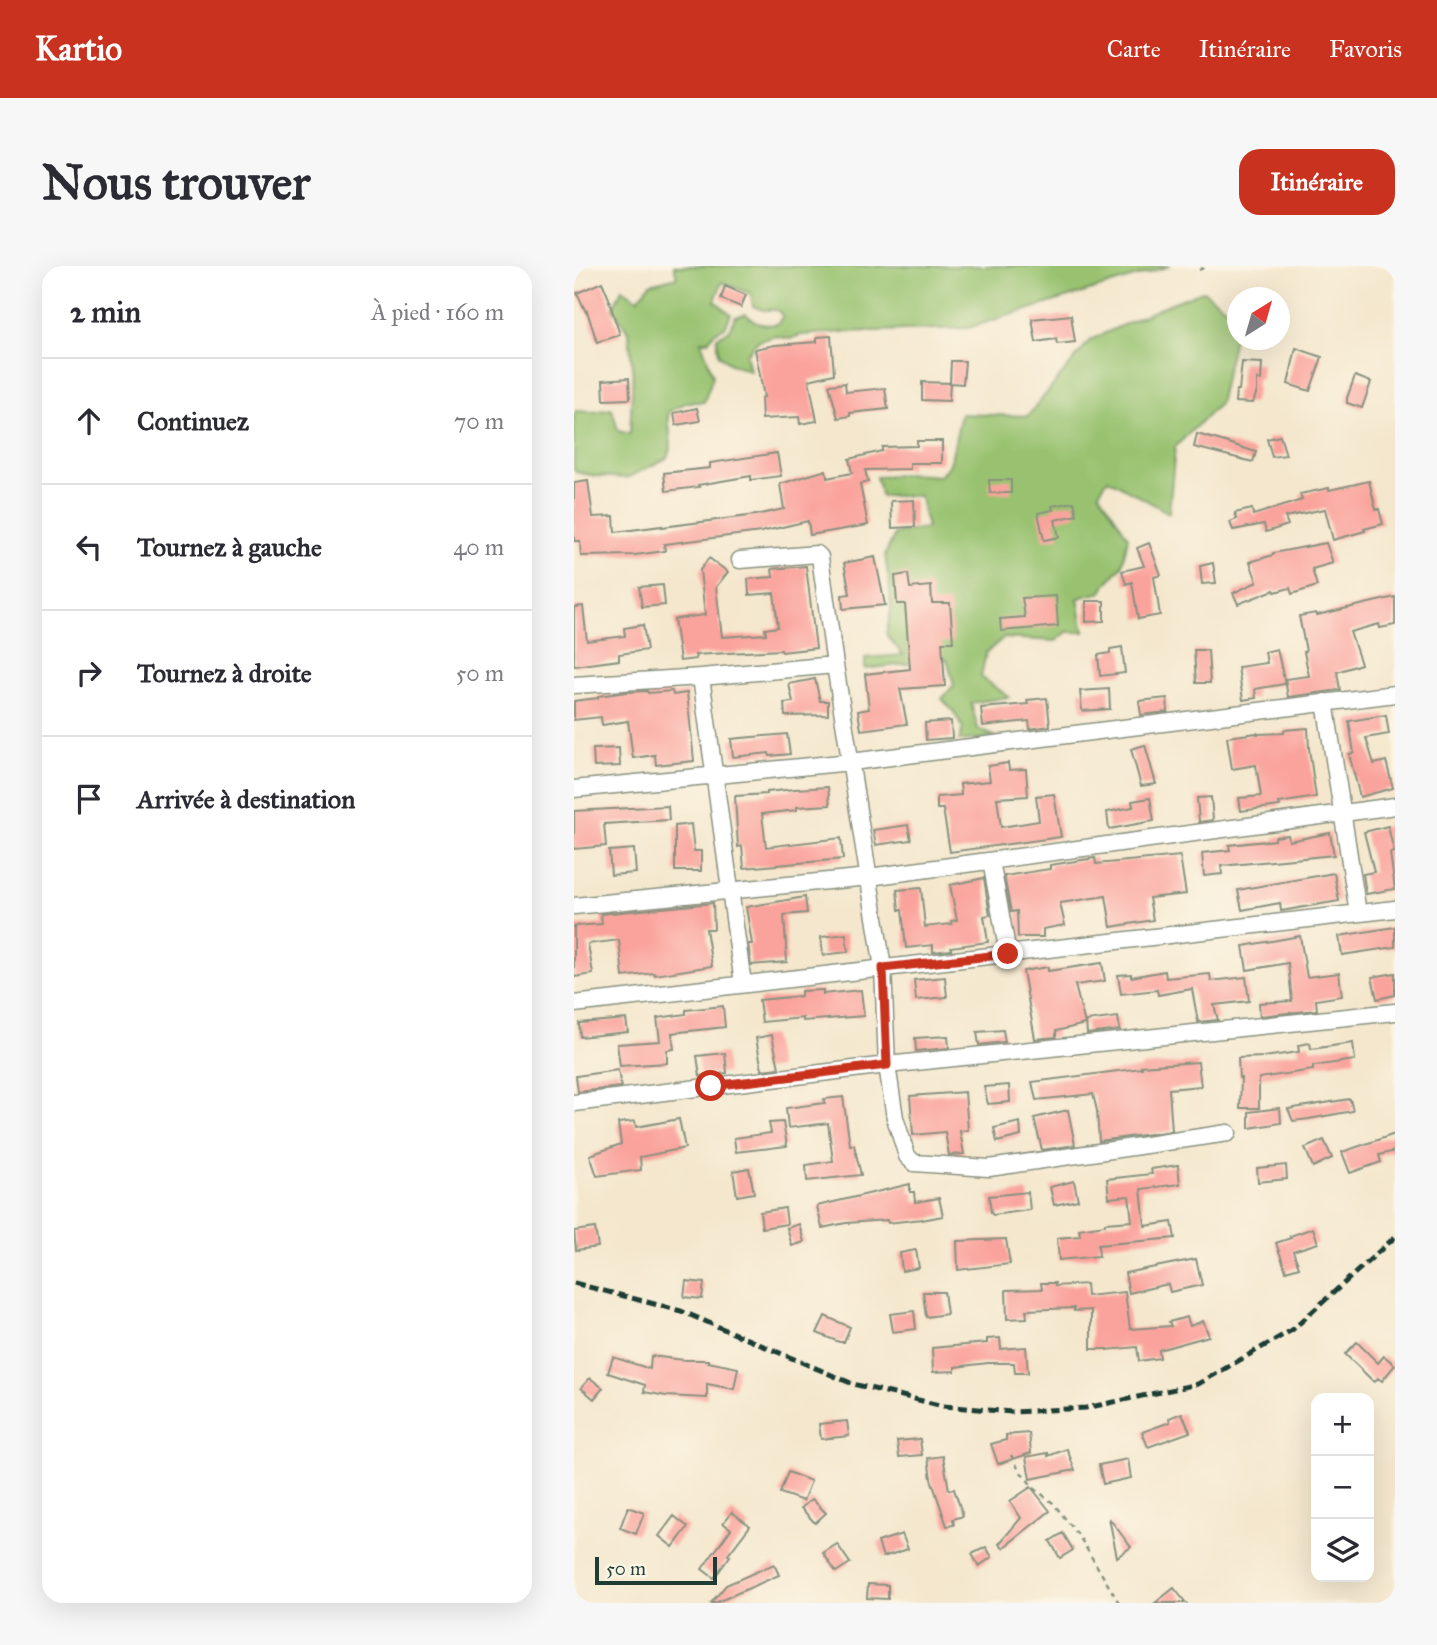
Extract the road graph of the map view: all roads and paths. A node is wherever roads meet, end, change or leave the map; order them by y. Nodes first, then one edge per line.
1 (1207, 266) edge
2 (1199, 270) dead end
3 (740, 560) dead end
4 (835, 665) junction
5 (701, 677) junction
6 (574, 685) edge
7 (1395, 694) edge
8 (1325, 702) junction
9 (850, 762) junction
10 (715, 775) junction
11 (574, 789) edge
12 (1395, 806) edge
13 (1342, 814) junction
14 (991, 861) junction
15 (869, 877) junction
16 (730, 891) junction
17 (574, 906) edge
18 (1395, 909) edge
19 (1358, 913) junction
20 (1008, 954) junction
21 (883, 968) junction
22 (743, 984) junction
23 (574, 1004) edge
24 (1395, 1012) edge
25 (887, 1065) junction
26 (574, 1103) edge
27 (1228, 1133) dead end
28 (1011, 1455) dead end
29 (1119, 1603) edge

1 - 2 path
3 - 4 street
4 - 5 street
4 - 9 street
5 - 6 street
5 - 10 street
7 - 8 street
8 - 9 street
8 - 13 street
9 - 10 street
9 - 15 street
10 - 11 street
10 - 16 street
12 - 13 street
13 - 14 street
13 - 19 street
14 - 15 street
14 - 20 street
15 - 16 street
15 - 21 street
16 - 17 street
16 - 22 street
18 - 19 street
19 - 20 street
20 - 21 street
21 - 22 street
21 - 25 street
22 - 23 street
24 - 25 street
25 - 26 street
25 - 27 street
28 - 29 path

